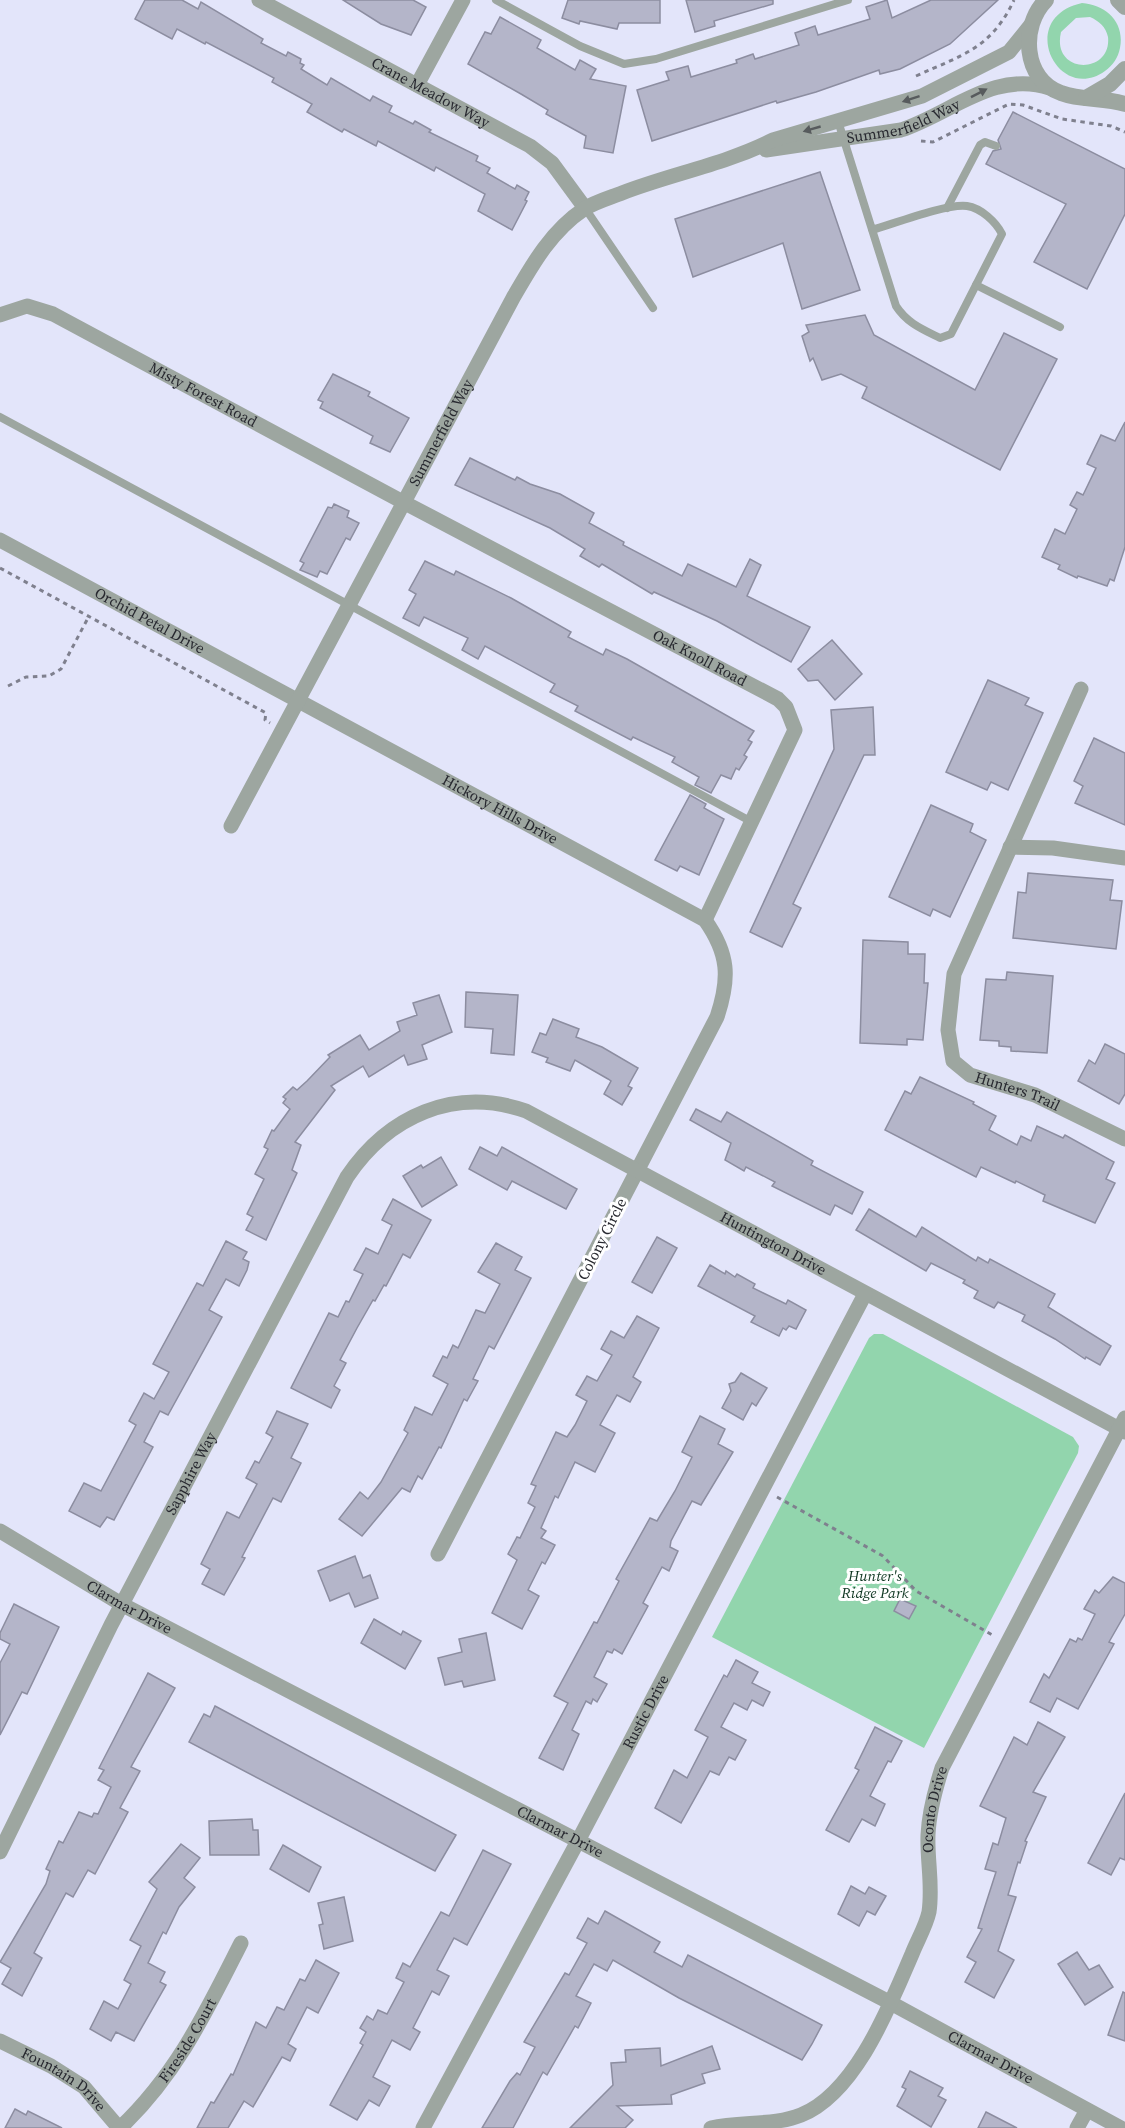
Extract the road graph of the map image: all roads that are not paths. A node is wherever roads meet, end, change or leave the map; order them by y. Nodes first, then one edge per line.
1 (259, 0) edge
2 (463, 0) edge
3 (496, 0) edge
4 (848, 0) edge
5 (1046, 0) edge
6 (1118, 0) edge
7 (1125, 7) edge
8 (1030, 26) junction
9 (1125, 69) edge
10 (417, 85) junction
11 (1050, 88) junction
12 (1086, 98) junction
13 (1125, 104) edge
14 (838, 122) junction
15 (844, 139) junction
16 (996, 146) dead end
17 (752, 151) junction
18 (585, 208) junction
19 (947, 208) junction
20 (872, 230) junction
21 (976, 285) junction
22 (653, 308) dead end
23 (0, 315) edge
24 (1060, 327) dead end
25 (0, 417) edge
26 (403, 502) junction
27 (0, 540) edge
28 (348, 604) junction
29 (1081, 688) dead end
30 (298, 699) junction
31 (752, 822) junction
32 (231, 826) dead end
33 (1010, 847) junction
34 (1125, 858) edge
35 (705, 920) junction
36 (414, 1117) joint
37 (1125, 1139) edge
38 (638, 1170) junction
39 (865, 1294) junction
40 (1123, 1426) edge
41 (0, 1531) edge
42 (438, 1554) dead end
43 (123, 1605) junction
44 (578, 1841) junction
45 (0, 1852) edge
46 (242, 1943) dead end
47 (889, 2002) junction
48 (0, 2041) edge
49 (1087, 2110) junction
50 (119, 2128) edge
51 (423, 2128) edge
52 (711, 2128) edge
53 (1077, 2128) edge
54 (1121, 2128) edge

1 - 10 street, Crane Meadow Way
2 - 10 street
3 - 4 lane
5 - 8 street
6 - 7 street
8 - 11 street
8 -> 14 street, Summerfield Way
9 - 12 street
10 - 18 street, Crane Meadow Way
11 - 12 street
15 -> 11 street, Summerfield Way
12 - 13 street
14 - 15 lane
14 -> 17 street, Summerfield Way
15 - 17 street, Summerfield Way
15 - 20 lane
16 - 19 lane
17 - 18 street, Summerfield Way
18 - 22 lane
18 - 26 street, Summerfield Way
19 - 20 lane
19 - 21 lane
20 - 21 lane
21 - 24 lane
23 - 26 street, Misty Forest Road
25 - 28 lane
26 - 28 street, Summerfield Way
26 - 31 street, Oak Knoll Road
27 - 30 street, Orchid Petal Drive
28 - 30 street, Summerfield Way
28 - 31 lane
29 - 33 street, Hunters Trail
30 - 32 street, Summerfield Way
30 - 35 street, Hickory Hills Drive
31 - 35 street, Oak Knoll Road
33 - 34 street
33 - 37 street, Hunters Trail
35 - 38 street, Colony Circle
36 - 38 street, Huntington Drive
36 - 43 street, Sapphire Way
38 - 39 street, Huntington Drive
38 - 42 street, Colony Circle
39 - 40 street, Huntington Drive
39 - 44 street, Rustic Drive
40 - 47 street, Oconto Drive
41 - 43 street, Clarmar Drive
43 - 44 street, Clarmar Drive
43 - 45 street, Sapphire Way
44 - 47 street, Clarmar Drive
44 - 51 street, Rustic Drive
46 - 50 street, Fireside Court
47 - 49 street, Clarmar Drive
47 - 52 street, Oconto Drive
48 - 50 street, Fountain Drive
49 - 53 street
49 - 54 street, Clarmar Drive

